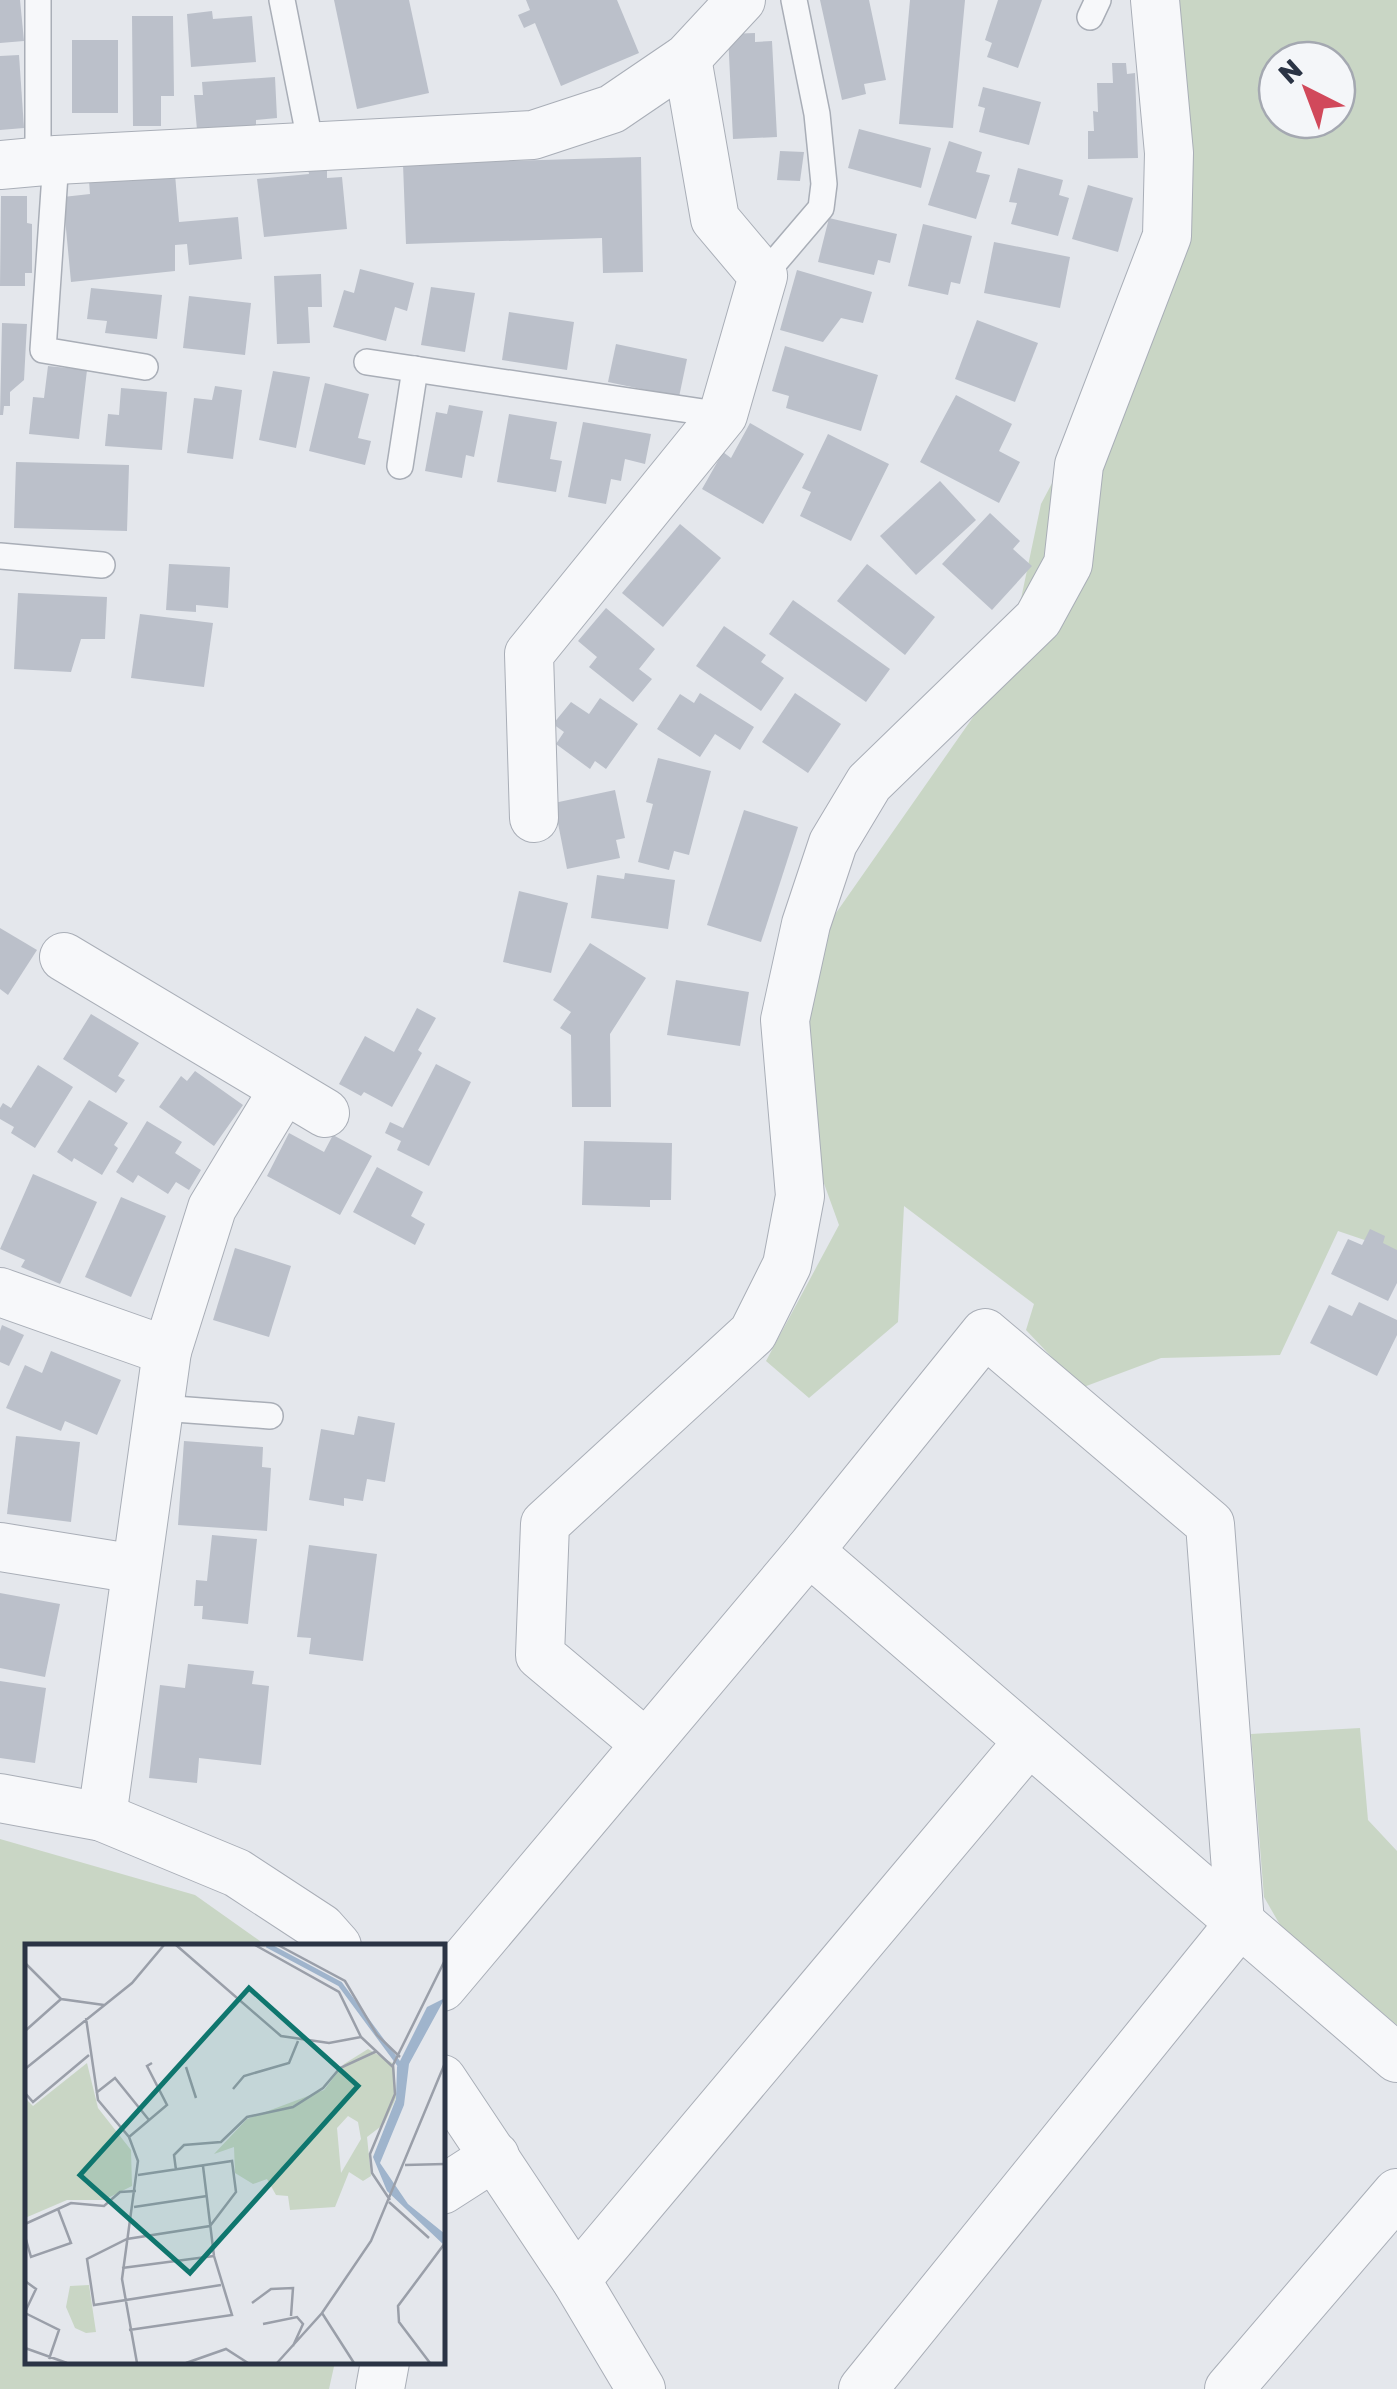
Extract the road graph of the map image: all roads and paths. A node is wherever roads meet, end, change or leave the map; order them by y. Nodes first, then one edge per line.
1 (38, 0) edge
2 (282, 0) edge
3 (741, 0) edge
4 (794, 0) edge
5 (1155, 0) edge
6 (687, 58) junction
7 (311, 146) junction
8 (31, 162) edge
9 (764, 276) junction
10 (367, 362) dead end
11 (145, 367) dead end
12 (415, 369) junction
13 (722, 415) junction
14 (400, 466) dead end
15 (0, 556) edge
16 (102, 565) dead end
17 (534, 818) dead end
18 (64, 957) dead end
19 (284, 1090) junction
20 (325, 1113) dead end
21 (0, 1292) edge
22 (167, 1351) junction
23 (161, 1408) junction
24 (270, 1416) dead end
25 (0, 1547) edge
26 (808, 1550) junction
27 (136, 1570) junction
28 (1029, 1741) junction
29 (646, 1744) junction
30 (0, 1798) edge
31 (102, 1818) junction
32 (1240, 1923) junction
33 (335, 1944) edge
34 (445, 1983) edge
35 (1397, 2058) edge
36 (445, 2082) edge
37 (495, 2156) junction
38 (445, 2188) edge
39 (1397, 2193) edge
40 (576, 2280) junction
41 (384, 2364) edge
42 (380, 2389) edge
43 (641, 2389) edge
44 (862, 2389) edge
45 (1229, 2389) edge

1 - 8 lane
2 - 7 lane
3 - 6 street
4 - 9 lane
5 - 29 street
6 - 7 street
6 - 9 street
7 - 8 street
8 - 11 lane
9 - 13 street
10 - 12 lane
12 - 13 lane
12 - 14 lane
13 - 17 street
15 - 16 lane
18 - 19 street
19 - 20 street
19 - 22 street
21 - 22 street
22 - 23 street
23 - 24 lane
23 - 27 street
25 - 27 street
26 - 28 street
26 - 29 street
26 - 32 street
27 - 31 street
28 - 32 street
28 - 40 street
29 - 34 street
30 - 31 street
31 - 33 street
32 - 35 street
32 - 44 street
36 - 37 street
37 - 38 street
37 - 40 street
39 - 45 street
40 - 43 street
41 - 42 street

